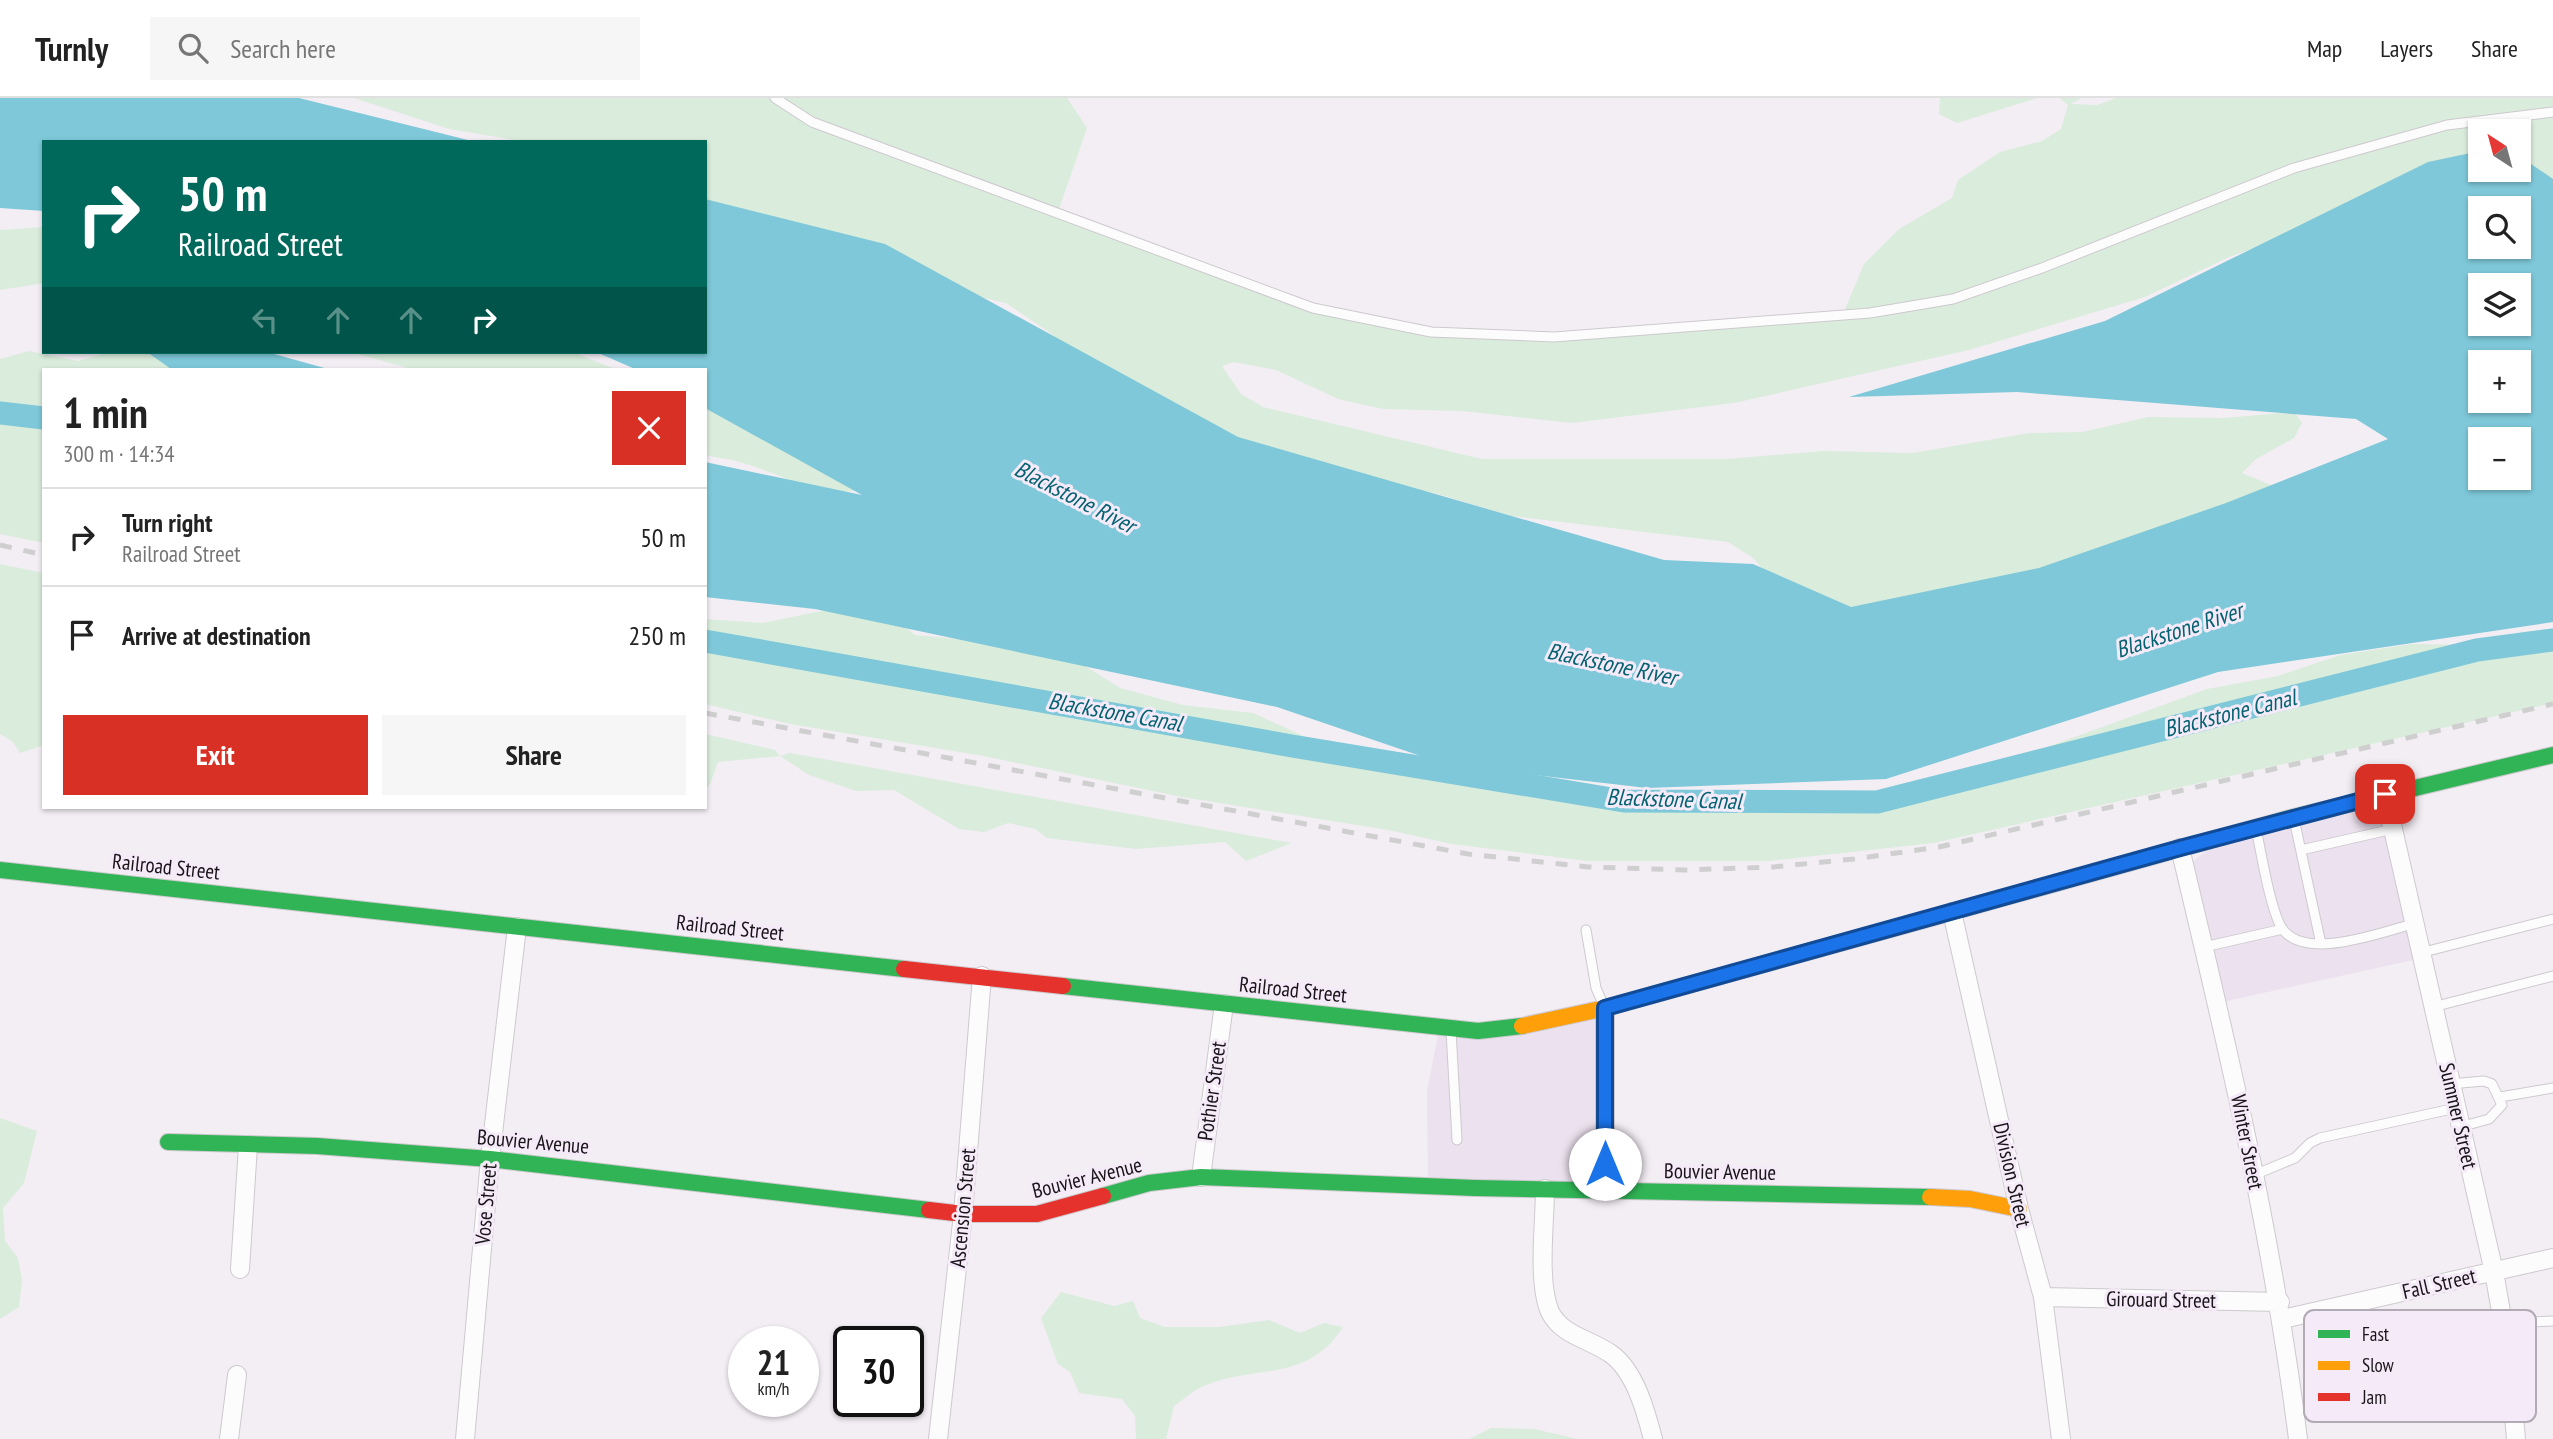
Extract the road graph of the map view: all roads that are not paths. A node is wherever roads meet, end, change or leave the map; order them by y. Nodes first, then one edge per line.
1 (775, 98) edge
2 (2553, 112) edge
3 (2553, 755) edge
4 (2385, 794) junction
5 (2294, 817) junction
6 (2255, 827) junction
7 (2393, 829) junction
8 (2180, 848) junction
9 (2301, 850) junction
10 (0, 870) edge
11 (1952, 912) junction
12 (2553, 919) edge
13 (2413, 924) junction
14 (517, 927) junction
15 (2283, 929) junction
16 (1586, 930) dead end
17 (2321, 944) junction
18 (2204, 947) junction
19 (2420, 953) junction
20 (982, 976) junction
21 (2553, 976) edge
22 (1224, 1004) junction
23 (2432, 1007) junction
24 (1605, 1008) junction
25 (1450, 1028) junction
26 (2450, 1084) junction
27 (2553, 1088) edge
28 (2500, 1097) junction
29 (2456, 1108) junction
30 (2460, 1127) junction
31 (1457, 1140) dead end
32 (169, 1142) dead end
33 (248, 1146) junction
34 (490, 1159) junction
35 (2254, 1175) junction
36 (1201, 1177) junction
37 (1545, 1189) junction
38 (1605, 1190) junction
39 (2019, 1209) junction
40 (963, 1214) junction
41 (2553, 1258) edge
42 (240, 1269) dead end
43 (2494, 1272) junction
44 (2043, 1297) junction
45 (2281, 1310) junction
46 (2501, 1310) edge
47 (237, 1375) dead end
48 (229, 1439) edge
49 (465, 1439) edge
50 (938, 1439) edge
51 (1653, 1439) edge
52 (2061, 1439) edge
53 (2298, 1439) edge

1 - 2 lane
3 - 4 street, Railroad Street
4 - 5 street, Railroad Street
4 - 7 street, Summer Street
5 - 6 street, Railroad Street
5 - 9 lane
6 - 8 street, Railroad Street
6 - 15 lane
7 - 9 lane
7 - 13 street, Summer Street
8 - 11 street, Railroad Street
8 - 18 street, Winter Street
9 - 17 lane
10 - 14 street, Railroad Street
11 - 24 street, Railroad Street
11 - 39 street, Division Street
12 - 19 lane
13 - 17 lane
13 - 19 street, Summer Street
14 - 20 street, Railroad Street
14 - 34 street, Vose Street
15 - 17 lane
15 - 18 lane
16 - 24 lane
18 - 35 street, Winter Street
19 - 23 street, Summer Street
20 - 22 street, Railroad Street
20 - 40 street, Ascension Street
21 - 23 lane
22 - 25 street, Railroad Street
22 - 36 street, Pothier Street
23 - 26 street, Summer Street
24 - 25 street, Railroad Street
24 - 38 street
25 - 31 lane
26 - 28 lane
26 - 29 street, Summer Street
27 - 28 lane
28 - 30 lane
29 - 30 street, Summer Street
29 - 35 lane
30 - 43 street, Summer Street
32 - 33 street, Bouvier Avenue
33 - 34 street, Bouvier Avenue
33 - 42 street
34 - 40 street, Bouvier Avenue
34 - 49 street, Vose Street
35 - 45 street, Winter Street
36 - 37 street, Bouvier Avenue
36 - 40 street, Bouvier Avenue
37 - 38 street, Bouvier Avenue
37 - 51 street
38 - 39 street, Bouvier Avenue
39 - 44 street, Division Street
40 - 50 street, Ascension Street
41 - 43 street, Fall Street
43 - 45 street, Fall Street
43 - 46 street, Summer Street
44 - 45 street, Girouard Street
44 - 52 street, Division Street
45 - 53 street, Winter Street
47 - 48 street

